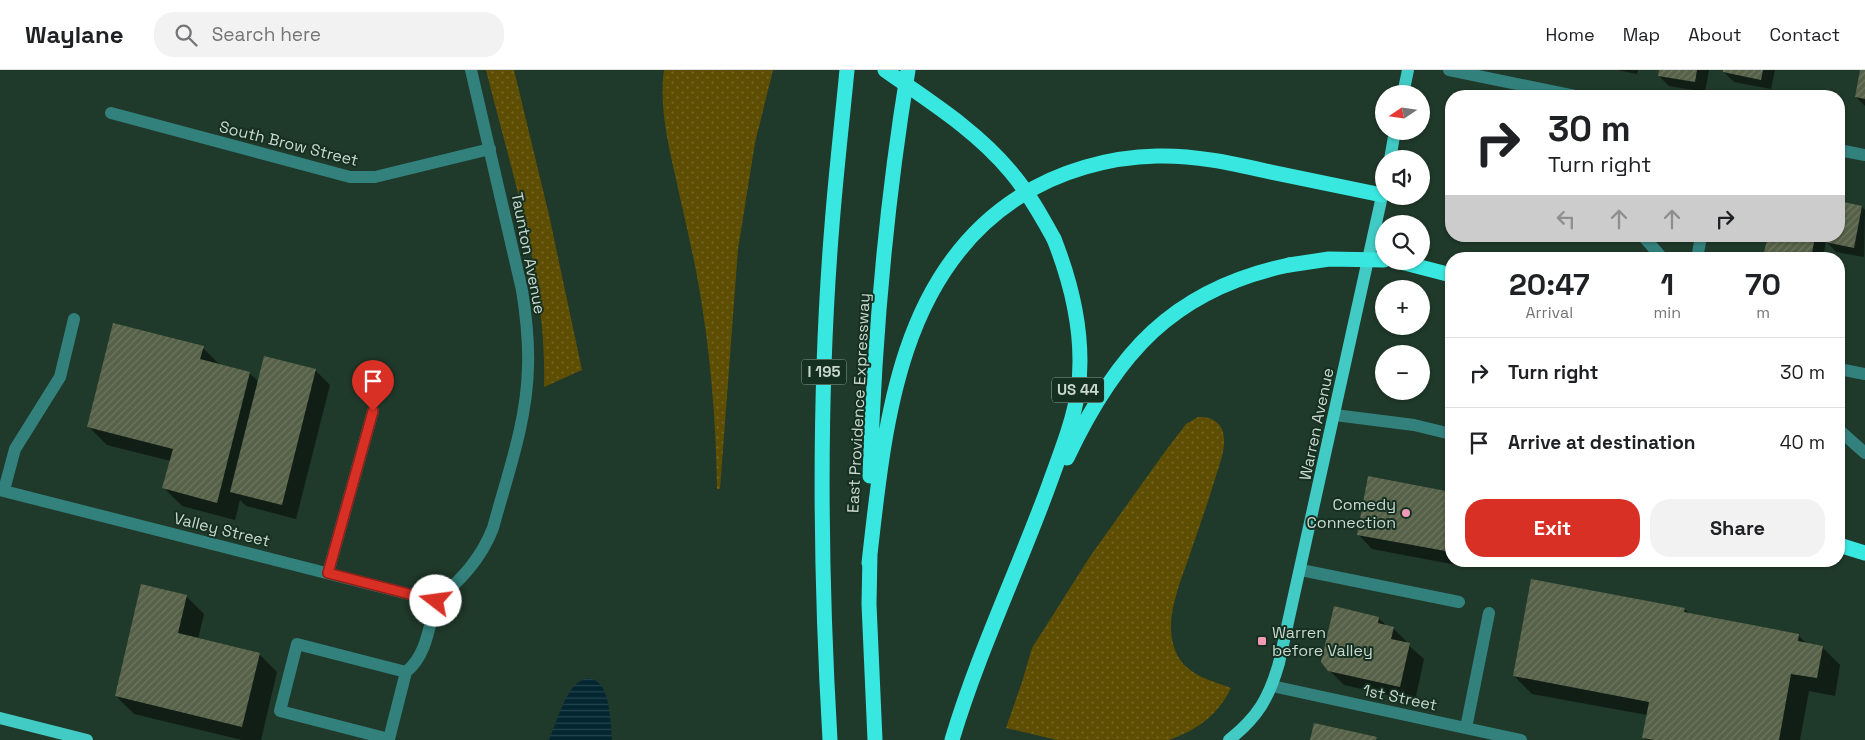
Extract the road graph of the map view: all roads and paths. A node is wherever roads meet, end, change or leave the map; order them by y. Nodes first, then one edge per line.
1 (471, 70) edge
2 (847, 70) edge
3 (885, 70) edge
4 (908, 70) edge
5 (1408, 70) edge
6 (1449, 70) edge
7 (1405, 85) edge
8 (1546, 90) edge
9 (111, 113) dead end
10 (490, 149) junction
11 (1845, 151) edge
12 (1865, 155) edge
13 (1375, 190) edge
14 (1380, 205) edge
15 (1648, 242) edge
16 (1657, 252) edge
17 (1375, 259) edge
18 (1430, 269) edge
19 (1445, 273) edge
20 (74, 319) dead end
21 (1845, 370) edge
22 (1865, 374) edge
23 (373, 411) dead end
24 (1335, 415) junction
25 (1445, 433) edge
26 (1845, 435) edge
27 (1865, 453) edge
28 (2, 490) edge
29 (1030, 536) junction
30 (1845, 547) edge
31 (1865, 553) edge
32 (870, 563) junction
33 (1300, 570) junction
34 (328, 573) junction
35 (436, 601) junction
36 (1458, 602) dead end
37 (1489, 613) dead end
38 (406, 672) junction
39 (1272, 686) junction
40 (0, 718) edge
41 (1466, 728) junction
42 (87, 740) edge
43 (830, 740) edge
44 (875, 740) edge
45 (952, 740) edge
46 (1229, 740) edge
47 (1521, 740) edge

1 - 10 street, Taunton Avenue
2 - 43 highway, East Providence Expressway / I 195
3 - 29 highway, US 44, bridge
4 - 32 highway, East Providence Expressway
5 - 7 main road
6 - 8 street
9 - 10 street, South Brow Street
10 - 35 street, Taunton Avenue
11 - 12 street
13 - 32 highway
14 - 24 main road, Warren Avenue
15 - 16 street
17 - 29 highway, bridge
18 - 19 highway
20 - 28 street
21 - 22 street
23 - 34 street
24 - 25 street
24 - 33 main road, Warren Avenue
26 - 27 street
28 - 34 street, Valley Street
29 - 45 highway, US 44
30 - 31 highway
32 - 44 highway, East Providence Expressway
33 - 36 street
33 - 39 main road, Warren Avenue
34 - 35 street, Valley Street
35 - 38 street
37 - 41 street
38 - 38 street
39 - 41 street, 1st Street
39 - 46 main road, Warren Avenue
40 - 42 main road
41 - 47 street, 1st Street

